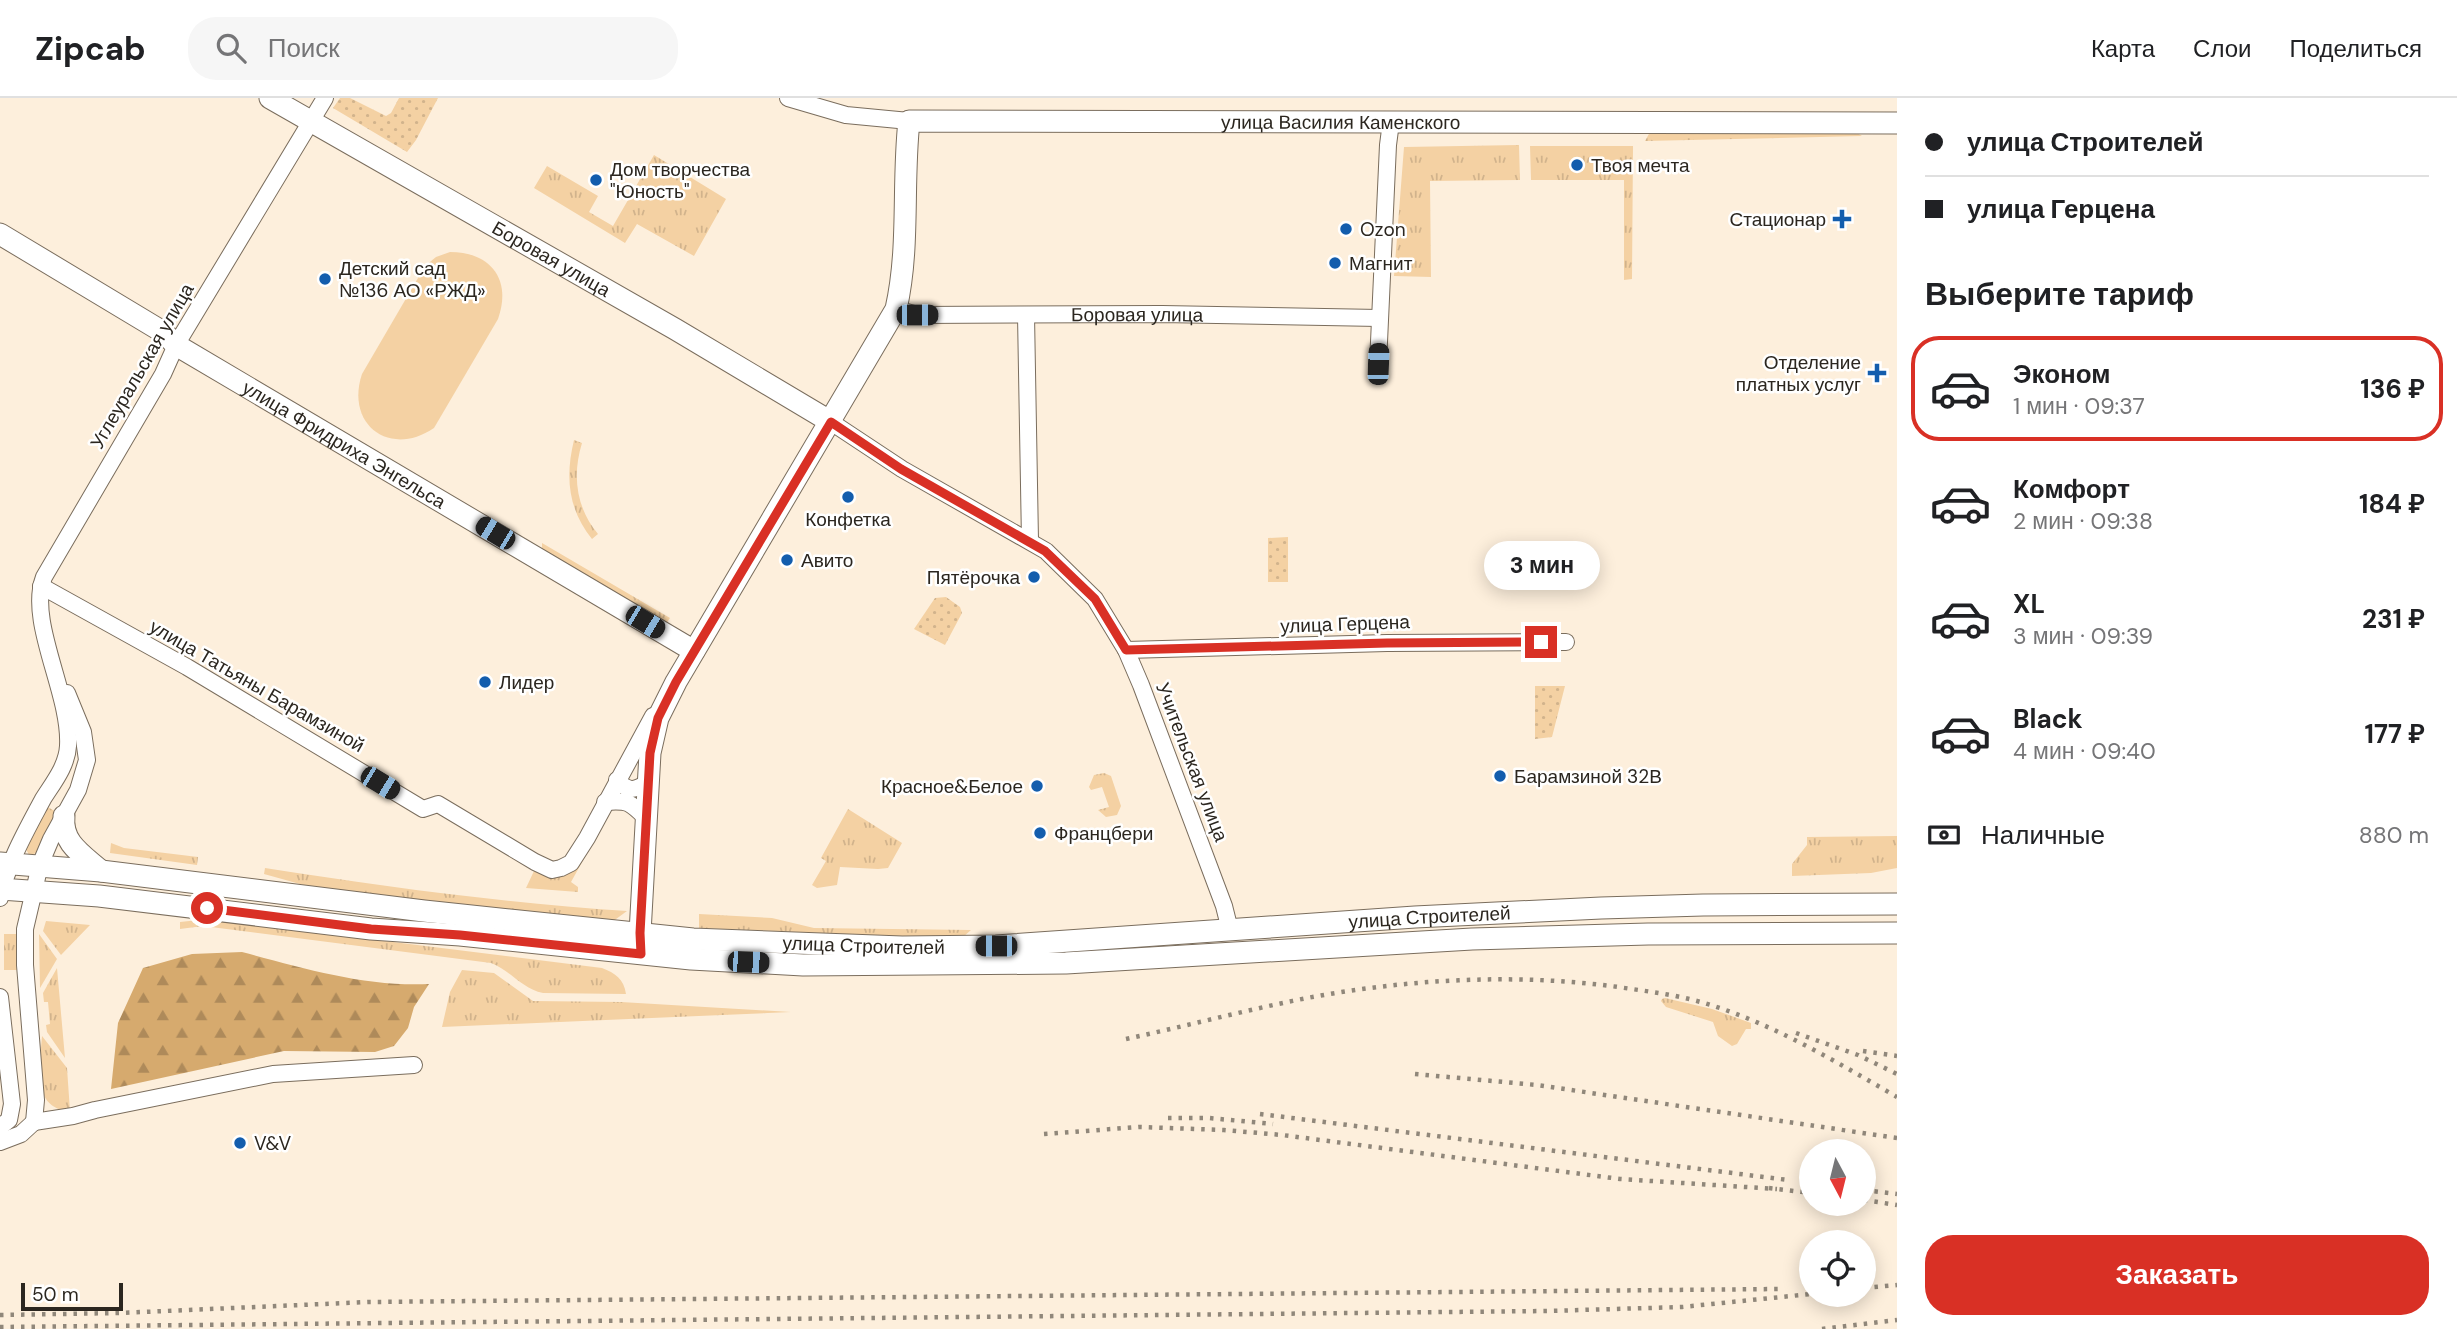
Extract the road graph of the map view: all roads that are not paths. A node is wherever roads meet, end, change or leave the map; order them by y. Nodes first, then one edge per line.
1 (270, 98) edge
2 (325, 98) edge
3 (788, 98) edge
4 (909, 121) junction
5 (1391, 121) junction
6 (311, 122) junction
7 (1897, 122) edge
8 (0, 234) edge
9 (897, 309) junction
10 (1026, 315) junction
11 (1379, 317) junction
12 (176, 345) junction
13 (1378, 364) dead end
14 (831, 422) junction
15 (1030, 541) junction
16 (41, 586) junction
17 (1566, 642) dead end
18 (1126, 650) junction
19 (694, 651) junction
20 (54, 667) junction
21 (667, 698) junction
22 (617, 780) junction
23 (648, 782) junction
24 (605, 802) junction
25 (64, 816) junction
26 (646, 818) junction
27 (5, 863) edge
28 (40, 865) junction
29 (101, 871) junction
30 (33, 891) junction
31 (1, 892) edge
32 (1897, 904) edge
33 (1230, 930) junction
34 (640, 933) junction
35 (1897, 933) edge
36 (641, 954) junction
37 (0, 997) edge
38 (414, 1065) dead end
39 (34, 1122) junction
40 (0, 1127) edge
41 (0, 1142) edge

1 - 6 main road, Боровая улица
2 - 6 street, Углеуральская улица
3 - 4 street, улица Василия Каменского
4 - 5 main road, улица Василия Каменского
4 - 9 main road
5 - 7 main road, улица Василия Каменского
5 - 11 street
6 - 12 street, Углеуральская улица
6 - 14 main road, Боровая улица
8 - 12 main road, улица Фридриха Энгельса
9 - 10 street, Боровая улица
9 - 14 main road
10 - 11 street, Боровая улица
10 - 15 street
11 - 13 street
12 - 16 street, Углеуральская улица
12 - 19 main road, улица Фридриха Энгельса
14 - 15 street, Учительская улица
14 - 19 main road
15 - 18 street, Учительская улица
16 - 20 street
16 - 24 street, улица Татьяны Барамзиной
17 - 18 street, улица Герцена
18 - 33 street, Учительская улица
19 - 21 main road
20 - 25 street
20 - 27 street
21 - 22 street
21 - 23 main road
22 - 23 street
22 - 24 street
23 - 26 main road
24 - 26 street
25 - 28 street
25 - 29 main road
26 - 34 main road
27 - 28 main road, улица Строителей
27 - 31 street
28 - 29 main road, улица Строителей
28 - 30 street
29 - 34 main road, улица Строителей
30 - 31 main road, улица Строителей
30 - 36 main road, улица Строителей
30 - 39 street
32 - 33 main road, улица Строителей
33 - 34 main road, улица Строителей
34 - 36 main road
35 - 36 main road, улица Строителей
37 - 40 street
38 - 39 street
39 - 41 street

